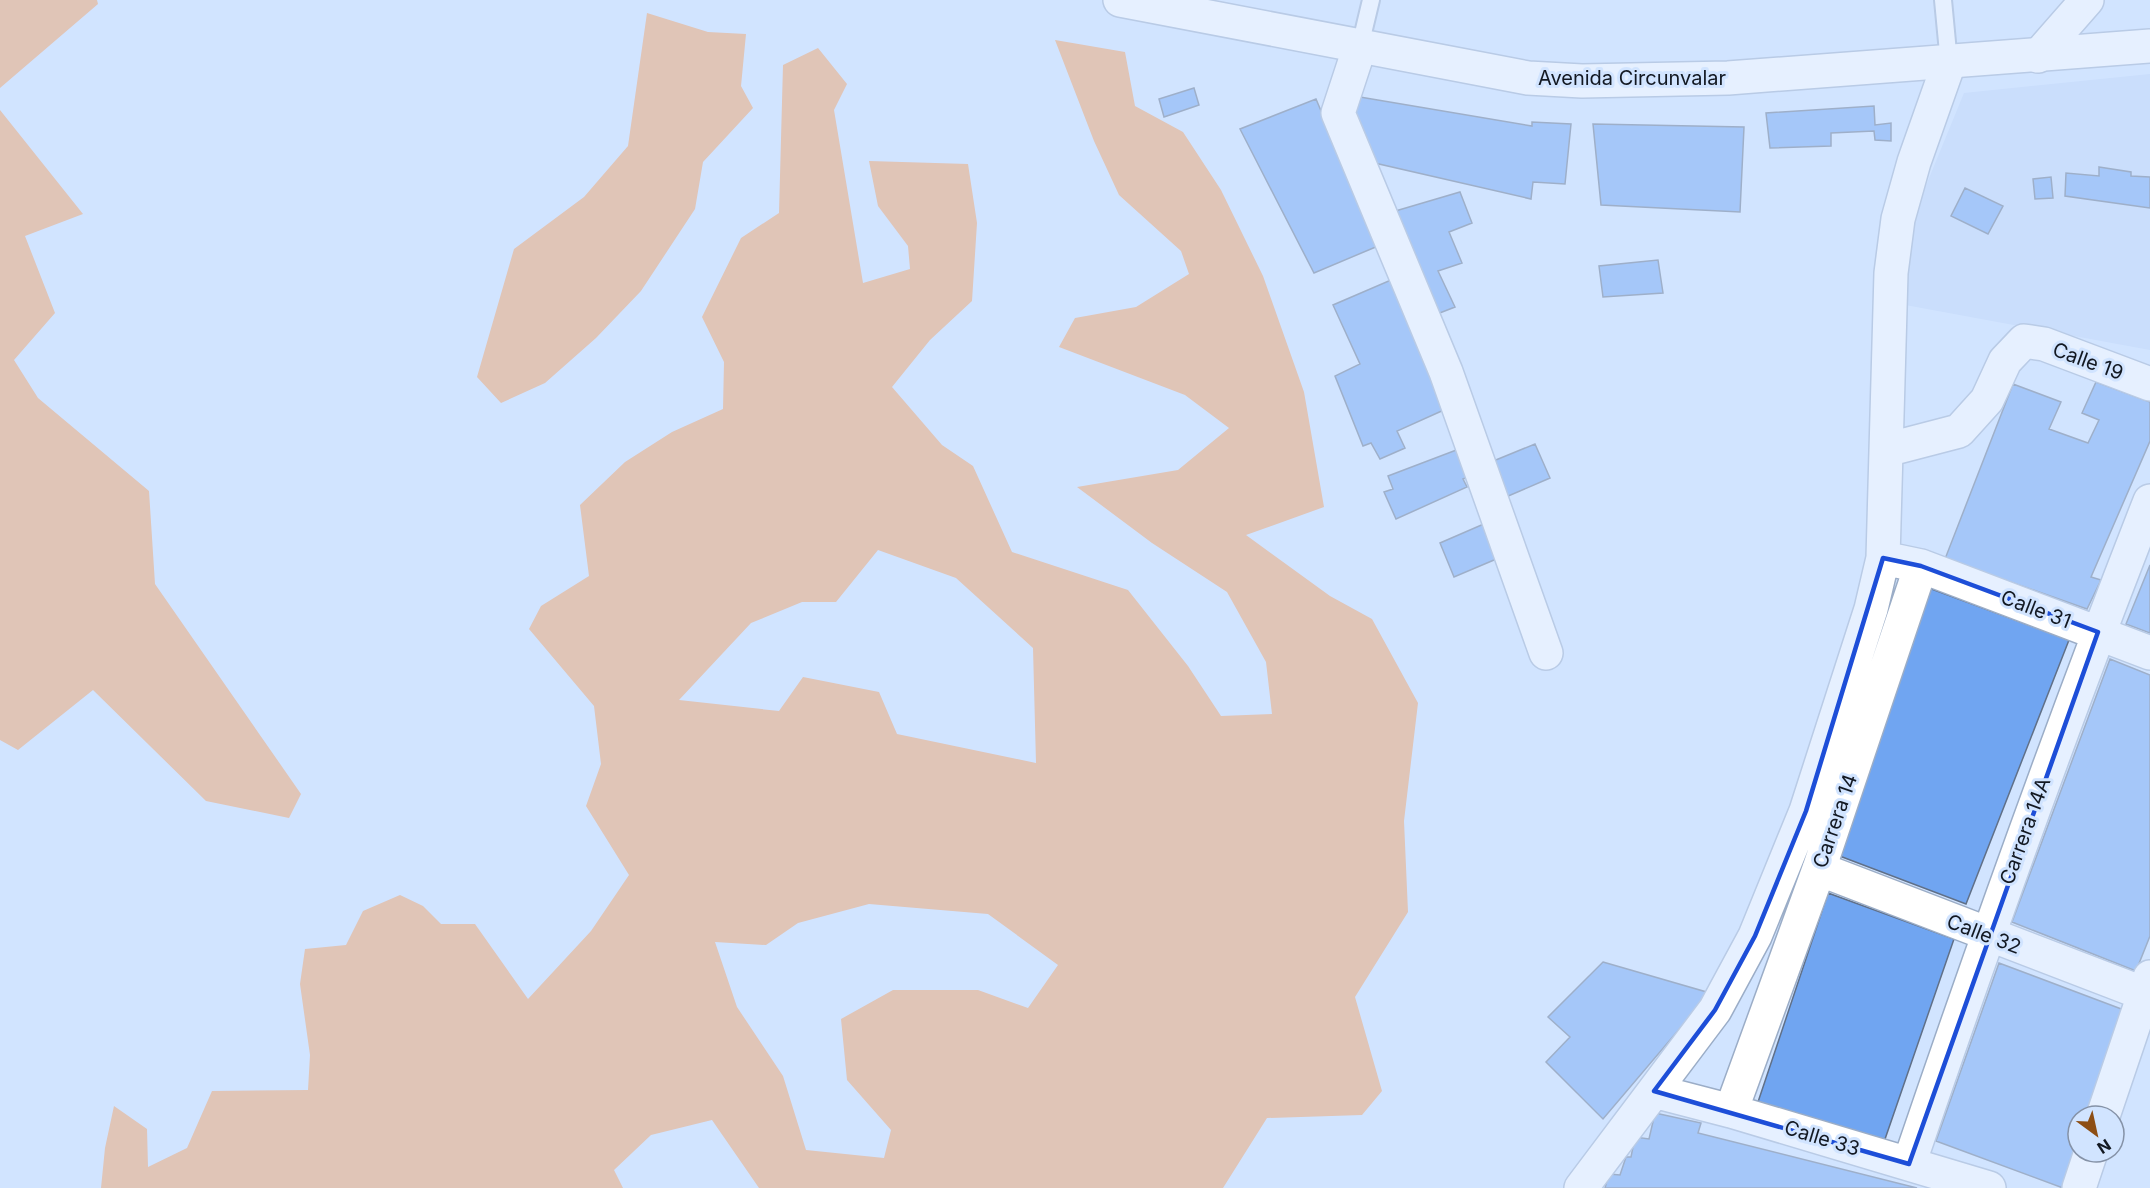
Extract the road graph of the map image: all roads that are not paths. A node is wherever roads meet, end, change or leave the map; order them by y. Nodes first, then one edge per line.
1 (1120, 0) edge
2 (1371, 0) edge
3 (1943, 0) edge
4 (2087, 0) edge
5 (1193, 7) edge
6 (1360, 46) junction
7 (2150, 46) edge
8 (2037, 56) junction
9 (1949, 63) junction
10 (2150, 384) edge
11 (1886, 450) junction
12 (2150, 501) edge
13 (1883, 558) junction
14 (1921, 566) junction
15 (2098, 632) junction
16 (1546, 653) dead end
17 (2150, 653) edge
18 (1819, 869) junction
19 (1987, 936) junction
20 (2148, 989) edge
21 (1654, 1091) junction
22 (2107, 1104) edge
23 (1731, 1111) junction
24 (1909, 1164) junction
25 (2087, 1164) edge
26 (1581, 1188) edge
27 (1989, 1188) edge
28 (2079, 1188) edge

1 - 5 street, Avenida Circunvalar
2 - 6 lane
3 - 9 lane
4 - 8 street
5 - 6 street, Avenida Circunvalar
6 - 9 street, Avenida Circunvalar
6 - 16 street
7 - 8 street, Avenida Circunvalar
8 - 9 street, Avenida Circunvalar
9 - 11 street
10 - 11 street, Calle 19
11 - 13 street
12 - 15 street, Carrera 14A
13 - 14 street
13 - 21 street
14 - 15 street, Calle 31
14 - 18 street, Carrera 14
15 - 17 street, Calle 31
15 - 19 street, Carrera 14A
18 - 19 street, Calle 32
18 - 23 street, Carrera 14
19 - 20 street, Calle 32
19 - 24 street, Carrera 14A
20 - 22 street
21 - 23 street, Calle 33
21 - 26 street
23 - 24 street, Calle 33
24 - 27 street, Calle 33
25 - 28 street

